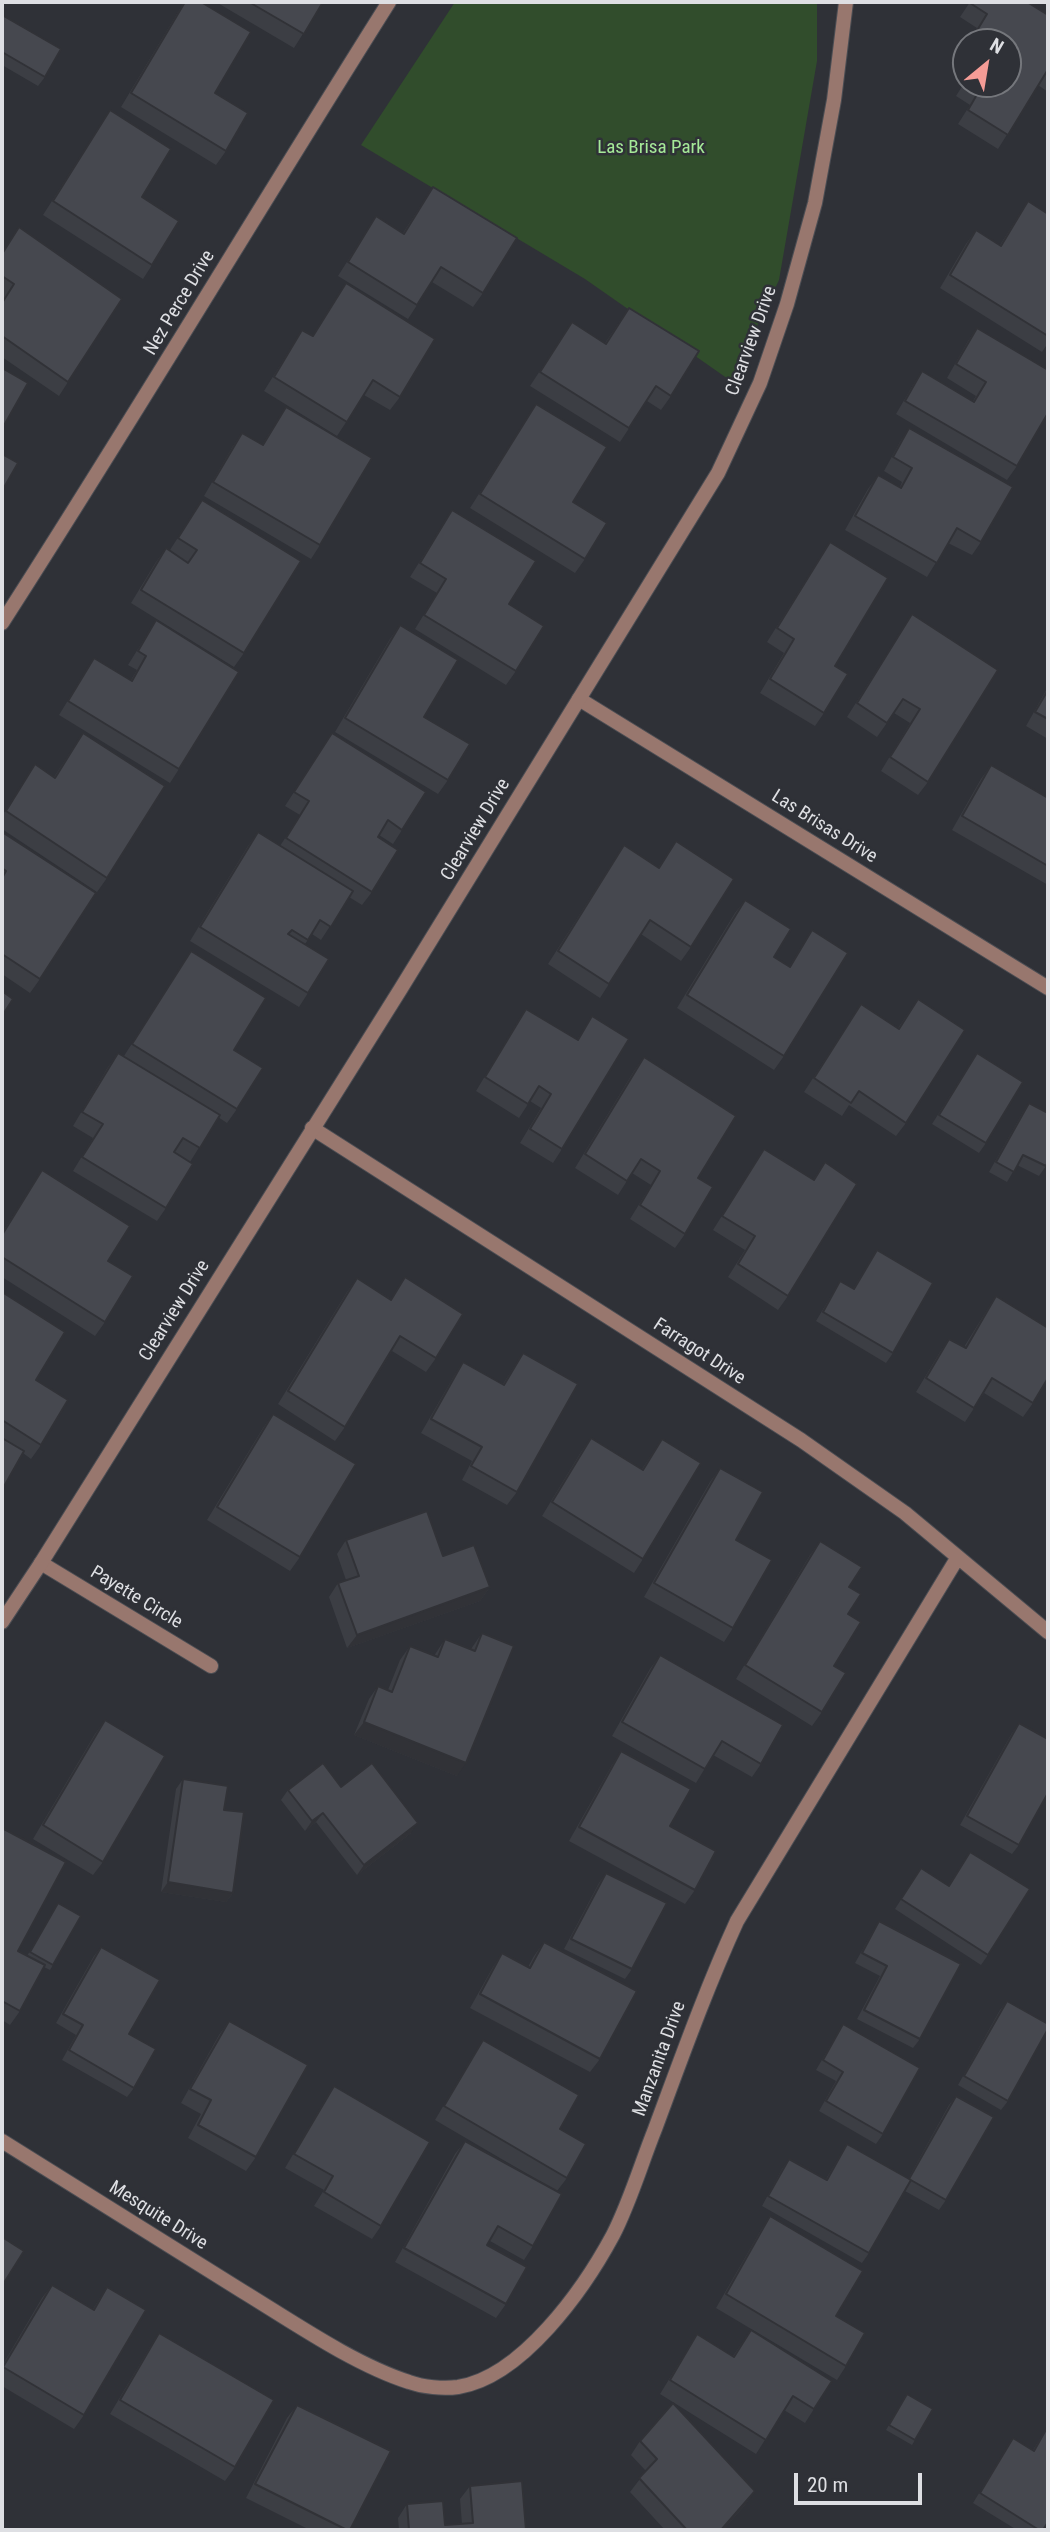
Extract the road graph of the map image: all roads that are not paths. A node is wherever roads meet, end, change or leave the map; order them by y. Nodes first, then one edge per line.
1 (389, 2) edge
2 (846, 2) edge
3 (2, 623) edge
4 (579, 699) junction
5 (1048, 988) edge
6 (312, 1128) junction
7 (958, 1556) junction
8 (41, 1563) junction
9 (2, 1622) edge
10 (1048, 1632) edge
11 (211, 1666) dead end
12 (2, 2141) edge
13 (294, 2323) joint

1 - 3 street, Nez Perce Drive
2 - 4 street, Clearview Drive
4 - 5 street, Las Brisas Drive
4 - 6 street, Clearview Drive
6 - 7 street, Farragot Drive
6 - 8 street, Clearview Drive
7 - 10 street, Farragot Drive
7 - 13 street, Manzanita Drive
8 - 9 street, Clearview Drive
8 - 11 street, Payette Circle
12 - 13 street, Mesquite Drive

